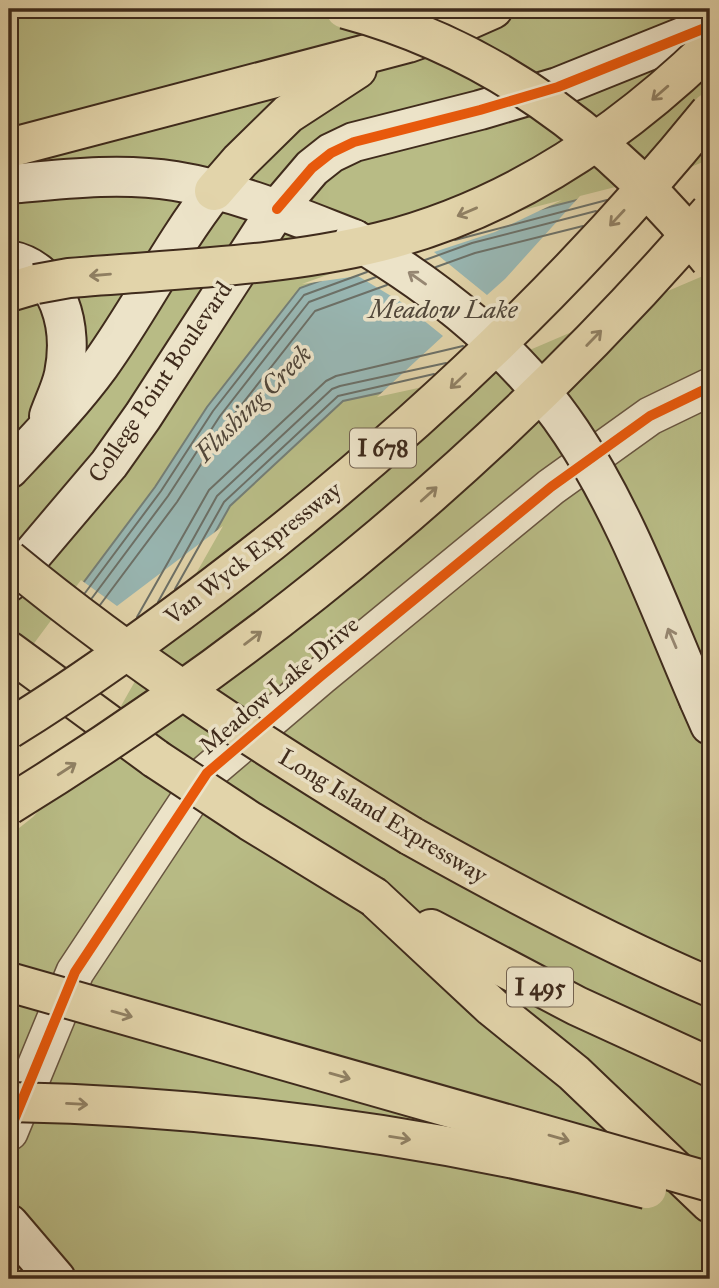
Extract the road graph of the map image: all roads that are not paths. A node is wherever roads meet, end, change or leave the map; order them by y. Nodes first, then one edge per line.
1 (345, 9) edge
2 (493, 9) edge
3 (710, 26) edge
4 (408, 43) junction
5 (710, 47) edge
6 (710, 112) edge
7 (9, 148) edge
8 (9, 184) edge
9 (214, 191) junction
10 (277, 209) junction
11 (710, 212) edge
12 (9, 260) edge
13 (710, 260) edge
14 (9, 292) edge
15 (710, 387) edge
16 (710, 409) edge
17 (650, 415) junction
18 (42, 434) junction
19 (9, 469) edge
20 (9, 560) edge
21 (9, 582) edge
22 (9, 651) edge
23 (704, 713) edge
24 (9, 729) edge
25 (9, 805) edge
26 (374, 897) junction
27 (9, 982) edge
28 (710, 987) edge
29 (710, 1067) edge
30 (9, 1102) edge
31 (9, 1132) edge
32 (710, 1182) edge
33 (710, 1204) edge
34 (9, 1224) edge
35 (56, 1279) edge

1 - 13 highway, bridge
2 - 4 highway
3 - 10 main road, College Point Boulevard
4 - 7 highway
4 - 9 highway
5 -> 14 highway, bridge
6 -> 24 highway, Van Wyck Expressway / I 678, bridge
8 - 9 main road
9 - 10 main road
9 - 18 main road
10 - 21 main road, College Point Boulevard
23 -> 10 main road, bridge
25 -> 11 highway, I 678, bridge
12 - 18 main road
15 - 17 street, Meadow Lake Drive
16 - 17 street
17 - 31 street, Meadow Lake Drive
18 - 19 main road
20 - 28 highway, Long Island Expressway, bridge
22 - 26 highway, I 495, bridge
26 - 29 highway, I 495
26 - 33 highway
27 -> 32 highway, bridge
30 -> 33 highway, bridge
34 - 35 main road

